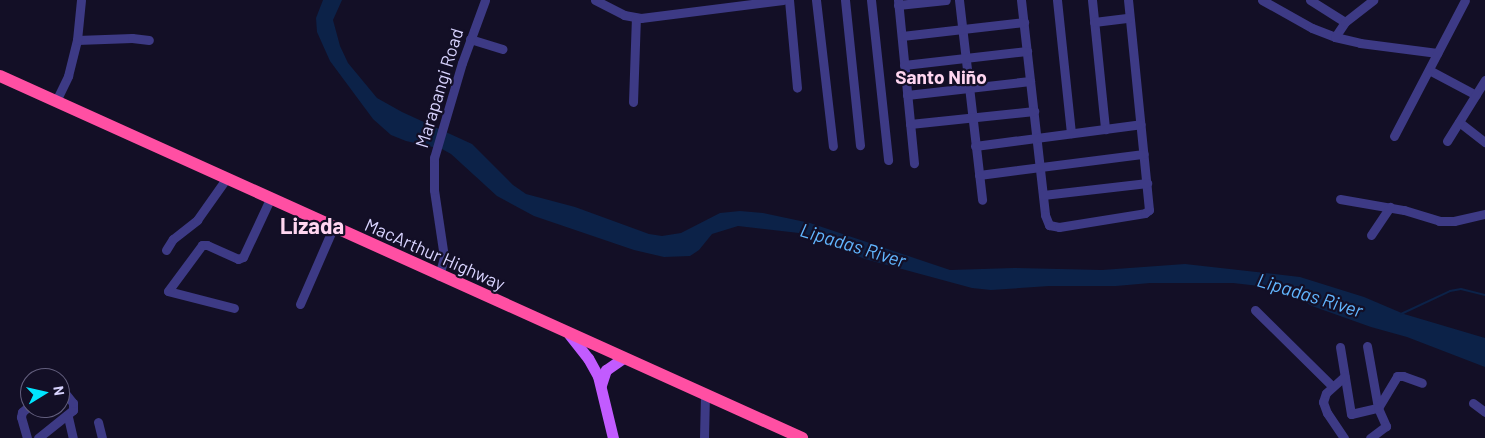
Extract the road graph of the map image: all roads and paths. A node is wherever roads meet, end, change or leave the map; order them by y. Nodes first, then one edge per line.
1 (82, 0) edge
2 (485, 0) edge
3 (595, 0) edge
4 (783, 0) edge
5 (789, 0) edge
6 (816, 0) edge
7 (845, 0) edge
8 (871, 0) edge
9 (946, 0) edge
10 (959, 0) edge
11 (1021, 0) edge
12 (1057, 0) edge
13 (1092, 0) edge
14 (1128, 0) edge
15 (1262, 0) edge
16 (1310, 0) edge
17 (1374, 0) edge
18 (1465, 0) edge
19 (898, 3) edge
20 (636, 18) junction
21 (1130, 18) junction
22 (1024, 22) junction
23 (1094, 22) junction
24 (1345, 22) junction
25 (962, 29) junction
26 (902, 36) junction
27 (1335, 37) junction
28 (470, 39) junction
29 (77, 40) junction
30 (149, 40) dead end
31 (502, 49) dead end
32 (1027, 51) junction
33 (1437, 53) junction
34 (966, 58) junction
35 (904, 65) junction
36 (1429, 70) junction
37 (1, 78) edge
38 (1485, 80) edge
39 (1030, 81) junction
40 (797, 88) dead end
41 (969, 88) junction
42 (907, 95) junction
43 (1476, 95) junction
44 (56, 101) junction
45 (632, 102) dead end
46 (1034, 111) junction
47 (972, 117) junction
48 (1459, 122) junction
49 (910, 124) junction
50 (1141, 124) junction
51 (1105, 129) junction
52 (1071, 133) junction
53 (1394, 136) dead end
54 (1037, 138) junction
55 (1447, 141) dead end
56 (1485, 142) edge
57 (860, 145) dead end
58 (833, 146) dead end
59 (975, 146) junction
60 (1144, 154) junction
61 (888, 160) dead end
62 (914, 163) dead end
63 (1040, 167) junction
64 (979, 175) junction
65 (226, 179) junction
66 (1148, 183) junction
67 (1043, 195) junction
68 (270, 199) junction
69 (1340, 199) dead end
70 (982, 200) dead end
71 (1390, 207) junction
72 (1485, 214) edge
73 (332, 228) junction
74 (1371, 236) dead end
75 (166, 250) dead end
76 (439, 276) junction
77 (300, 304) dead end
78 (234, 308) dead end
79 (1255, 310) dead end
80 (569, 334) junction
81 (1367, 346) dead end
82 (1340, 347) dead end
83 (623, 358) junction
84 (1345, 376) junction
85 (1422, 383) dead end
86 (601, 385) junction
87 (1332, 386) junction
88 (705, 395) junction
89 (70, 400) edge
90 (1473, 402) dead end
91 (1378, 408) junction
92 (1485, 412) edge
93 (70, 414) edge
94 (21, 418) edge
95 (65, 418) edge
96 (68, 418) edge
97 (98, 422) dead end
98 (41, 437) edge
99 (27, 438) edge
100 (73, 438) edge
101 (102, 438) edge
102 (613, 438) edge
103 (704, 438) edge
104 (802, 438) edge
105 (1344, 438) edge
106 (1370, 438) edge

1 - 29 street
2 - 28 street, Marapangi Road
3 - 20 street
4 - 20 street
5 - 40 street
6 - 58 street
7 - 57 street
8 - 61 street
9 - 19 street
10 - 25 street
11 - 22 street
12 - 52 street
13 - 23 street
14 - 21 street
15 - 27 street
16 - 24 street
17 - 24 street
18 - 33 street
19 - 26 street
20 - 45 street
21 - 23 street
21 - 50 street
22 - 25 street
22 - 32 street
23 - 51 street
24 - 27 street
25 - 26 street
25 - 34 street
26 - 35 street
27 - 33 street
28 - 31 street
28 - 76 street, Marapangi Road
29 - 30 street
29 - 44 street
32 - 34 street
32 - 39 street
33 - 36 street
34 - 35 street
34 - 41 street
35 - 42 street
36 - 43 street
36 - 53 street
37 - 44 highway, MacArthur Highway
38 - 43 street
39 - 41 street
39 - 46 street
41 - 42 street
41 - 47 street
42 - 49 street
43 - 48 street
44 - 65 highway, MacArthur Highway
46 - 47 street
46 - 54 street
47 - 49 street
47 - 59 street
48 - 55 street
48 - 56 street
49 - 62 street
50 - 51 street
50 - 60 street
51 - 52 street
52 - 54 street
54 - 59 street
54 - 63 street
59 - 64 street
60 - 63 street
60 - 66 street
63 - 64 street
63 - 67 street
64 - 70 street
65 - 68 highway, MacArthur Highway
65 - 75 street
66 - 67 street
66 - 67 street
68 - 73 highway, MacArthur Highway
68 - 78 street
69 - 71 street
71 - 72 street
71 - 74 street
73 - 76 highway, MacArthur Highway
73 - 77 street
76 - 80 highway, MacArthur Highway
79 - 87 street
80 - 83 highway, MacArthur Highway
80 - 86 main road
81 - 91 street
82 - 84 street
83 - 86 main road
83 - 88 highway, MacArthur Highway
84 - 87 street
84 - 91 street
85 - 91 street
86 - 102 main road
87 - 105 street
88 - 103 street
88 - 104 highway, MacArthur Highway
89 - 93 street
90 - 92 street
91 - 106 street
94 - 99 street
95 - 98 street
96 - 100 street
97 - 101 street

